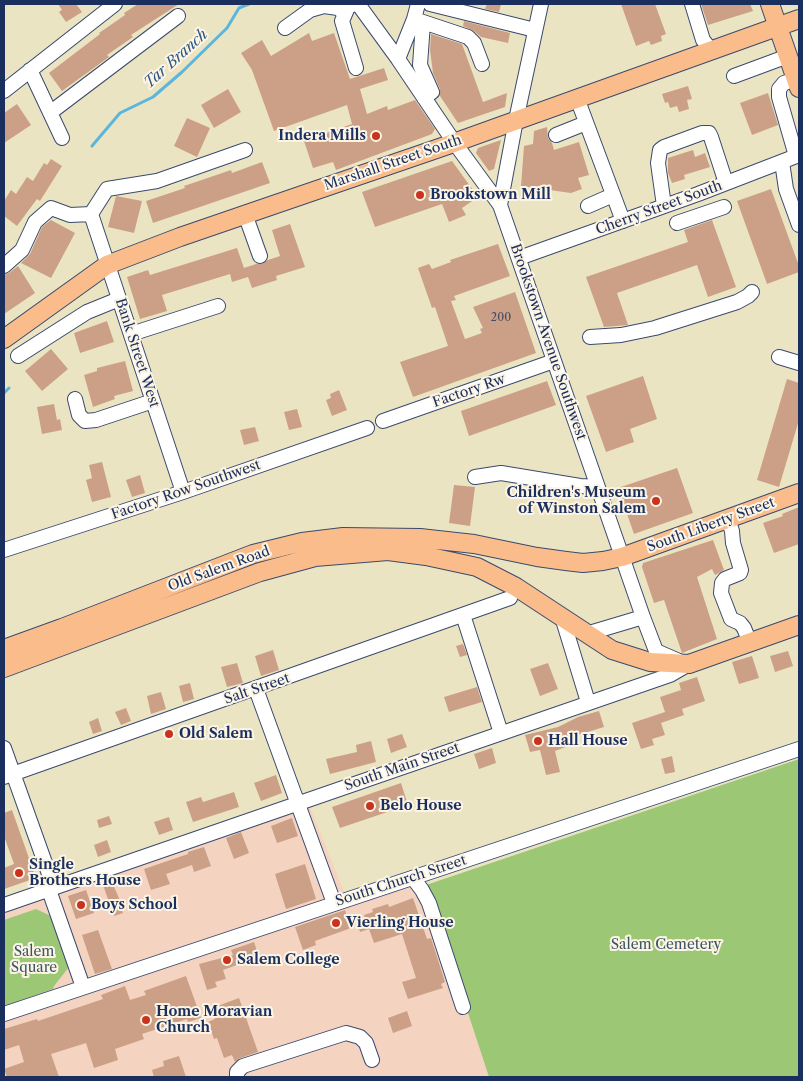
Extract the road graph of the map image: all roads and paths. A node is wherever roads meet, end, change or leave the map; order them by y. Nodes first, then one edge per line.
1 (114, 4) edge
2 (418, 4) edge
3 (430, 4) edge
4 (540, 4) edge
5 (692, 4) edge
6 (770, 4) edge
7 (352, 7) edge
8 (476, 9) edge
9 (178, 16) dead end
10 (799, 19) edge
11 (418, 21) junction
12 (778, 26) junction
13 (285, 28) dead end
14 (535, 30) junction
15 (711, 50) junction
16 (788, 56) junction
17 (398, 59) junction
18 (420, 64) junction
19 (482, 64) dead end
20 (356, 68) dead end
21 (30, 70) junction
22 (734, 76) dead end
23 (411, 78) junction
24 (798, 83) edge
25 (4, 91) edge
26 (424, 98) junction
27 (577, 98) junction
28 (51, 112) junction
29 (516, 120) junction
30 (586, 123) junction
31 (556, 135) dead end
32 (62, 138) dead end
33 (454, 142) junction
34 (245, 150) dead end
35 (798, 156) edge
36 (782, 162) junction
37 (726, 183) junction
38 (613, 195) junction
39 (500, 205) junction
40 (588, 206) dead end
41 (664, 206) junction
42 (724, 207) dead end
43 (91, 214) junction
44 (245, 214) junction
45 (623, 221) junction
46 (677, 223) dead end
47 (799, 225) edge
48 (260, 256) dead end
49 (519, 258) junction
50 (107, 265) junction
51 (4, 266) edge
52 (752, 292) dead end
53 (119, 299) junction
54 (218, 306) dead end
55 (131, 334) junction
56 (590, 337) dead end
57 (4, 339) edge
58 (18, 356) dead end
59 (779, 358) dead end
60 (554, 361) junction
61 (799, 363) edge
62 (75, 399) dead end
63 (153, 402) junction
64 (383, 421) dead end
65 (367, 428) dead end
66 (475, 477) dead end
67 (598, 487) junction
68 (183, 492) junction
69 (799, 494) edge
70 (730, 525) junction
71 (4, 550) edge
72 (622, 557) junction
73 (510, 598) dead end
74 (463, 615) junction
75 (643, 616) junction
76 (562, 617) junction
77 (799, 625) edge
78 (586, 634) junction
79 (750, 643) junction
80 (4, 649) edge
81 (689, 664) junction
82 (4, 668) edge
83 (256, 689) junction
84 (588, 702) junction
85 (501, 733) junction
86 (4, 748) edge
87 (799, 749) edge
88 (8, 775) edge
89 (298, 804) junction
90 (413, 878) junction
91 (51, 889) junction
92 (334, 903) junction
93 (4, 905) edge
94 (83, 987) junction
95 (463, 1007) dead end
96 (4, 1014) edge
97 (372, 1060) dead end
98 (237, 1077) edge

1 - 21 street
2 - 11 street
3 - 8 street
4 - 14 street
5 - 15 street
6 - 12 main road
7 - 13 street
7 - 17 street
7 - 20 street
8 - 14 street
9 - 28 street
10 - 12 main road, Marshall Street South
11 - 17 street
11 - 18 street
11 - 19 street
12 - 15 main road, Marshall Street South
12 - 16 main road
14 - 29 street
15 - 27 main road, Marshall Street South
16 - 22 street
16 - 24 main road
17 - 23 street
18 - 23 street
18 - 26 street
21 - 25 street
21 - 28 street
23 - 26 street
24 - 35 street
26 - 33 street
27 - 29 main road, Marshall Street South
27 - 30 street
28 - 32 street
29 - 33 main road, Marshall Street South
29 - 39 street
30 - 31 street
30 - 38 street
33 - 39 street
33 - 44 main road, Marshall Street South
34 - 43 street
35 - 36 street, Cherry Street South
36 - 37 street, Cherry Street South
36 - 47 street
37 - 41 street, Cherry Street South
37 - 41 street
38 - 40 street
38 - 45 street
39 - 49 street, Brookstown Avenue Southwest
41 - 45 street, Cherry Street South
42 - 46 street
43 - 50 street, Bank Street West
43 - 51 street
44 - 48 street
44 - 50 main road, Marshall Street South
45 - 49 street, Cherry Street South
49 - 60 street, Brookstown Avenue Southwest
50 - 53 street, Bank Street West
50 - 57 main road, Marshall Street South
52 - 56 street
53 - 55 street, Bank Street West
53 - 58 street
54 - 55 street
55 - 63 street, Bank Street West
59 - 61 street
60 - 64 street, Factory Rw
60 - 67 street, Brookstown Avenue Southwest
62 - 63 street
63 - 68 street, Bank Street West
65 - 68 street, Factory Row Southwest
66 - 67 street
67 - 72 street, Brookstown Avenue Southwest
68 - 71 street, Factory Row Southwest
69 - 70 main road, South Liberty Street
70 - 72 main road, South Liberty Street
70 - 79 street
72 - 75 street, Brookstown Avenue Southwest
72 - 80 main road, Old Salem Road
73 - 74 street, Salt Street
74 - 83 street, Salt Street
74 - 85 street
75 - 78 street
75 - 81 street, Brookstown Avenue Southwest
76 - 78 main road, Old Salem Road
76 - 82 main road, Old Salem Road
76 - 84 street
77 - 79 main road, South Main Street
78 - 81 main road, Old Salem Road
79 - 81 main road, South Main Street
81 - 84 street, South Main Street
83 - 88 street, Salt Street
83 - 89 street
84 - 85 street, South Main Street
85 - 89 street, South Main Street
86 - 88 street
87 - 90 street, South Church Street
88 - 91 street
89 - 91 street, South Main Street
89 - 92 street
90 - 92 street, South Church Street
90 - 95 street
91 - 93 street, South Main Street
91 - 94 street
92 - 94 street, South Church Street
94 - 96 street, South Church Street
97 - 98 street

